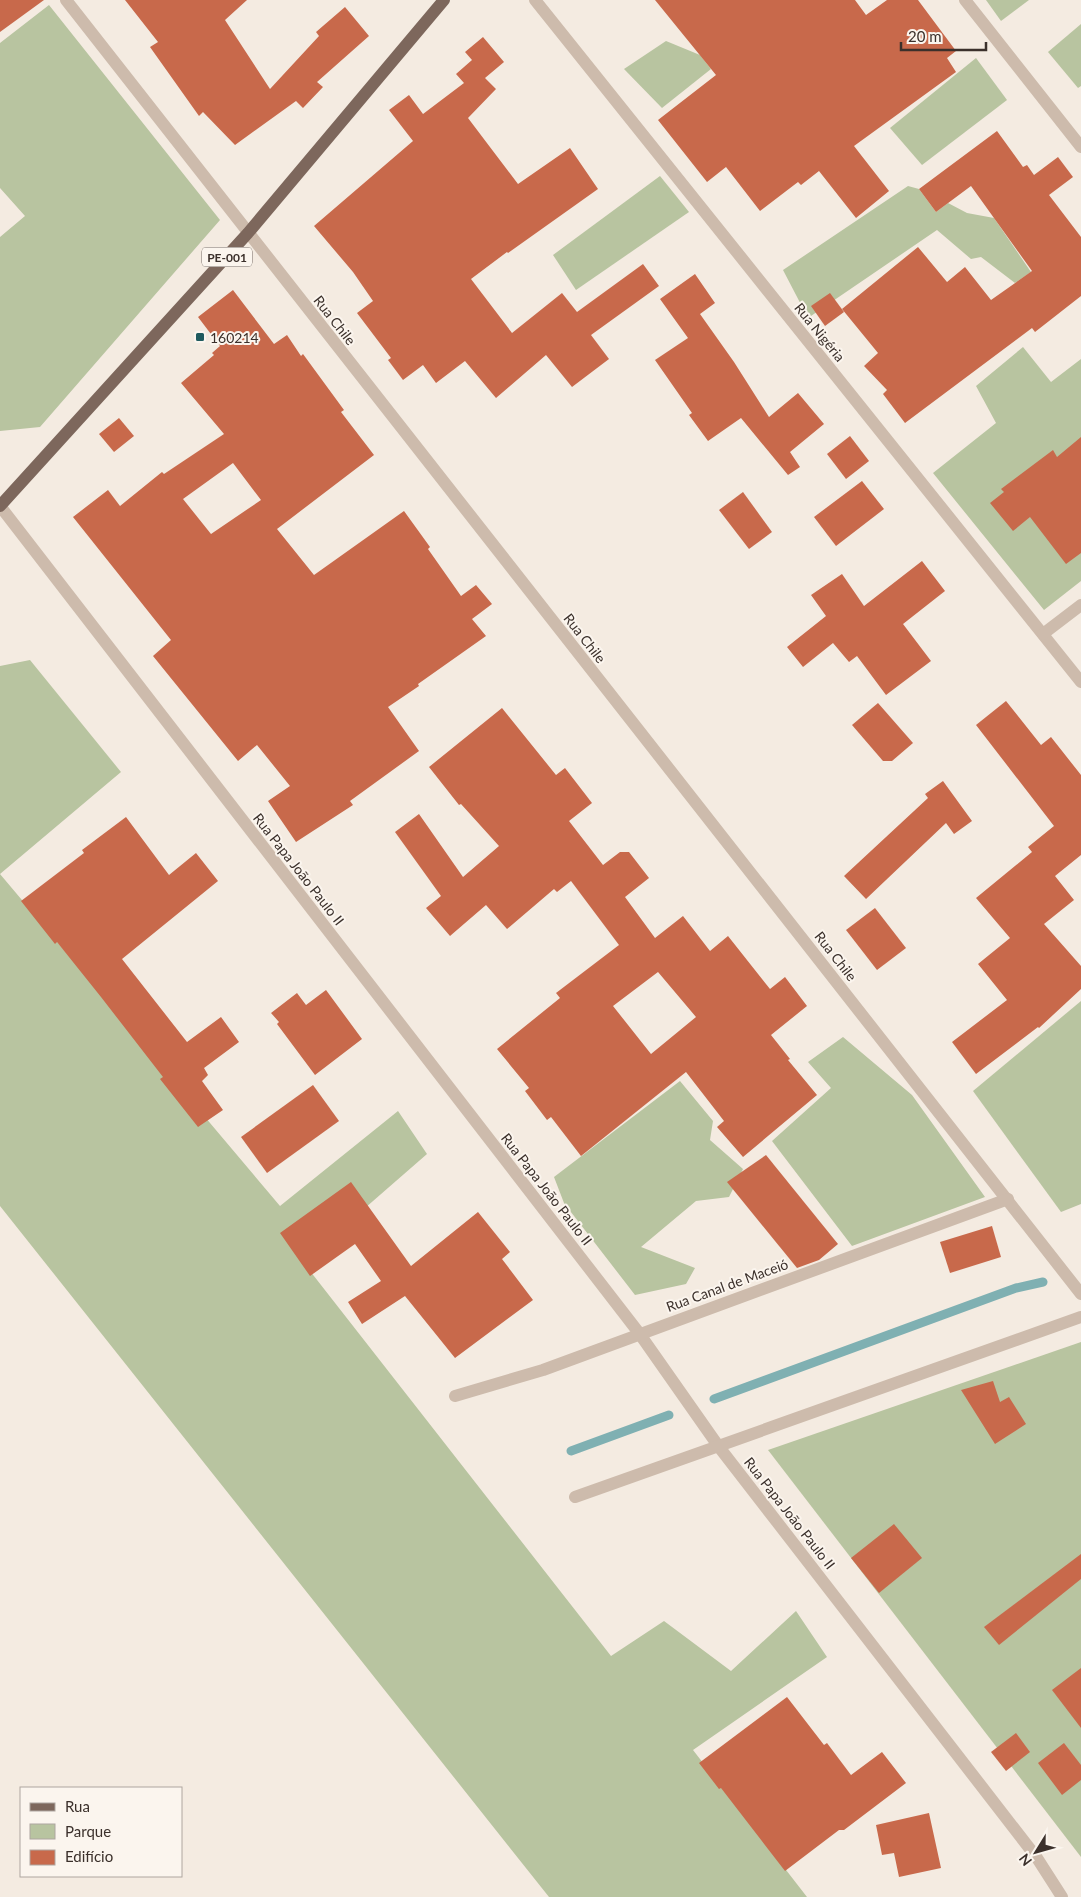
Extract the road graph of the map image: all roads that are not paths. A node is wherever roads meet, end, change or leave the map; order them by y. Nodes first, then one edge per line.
1 (66, 0) edge
2 (444, 0) edge
3 (535, 0) edge
4 (966, 0) edge
5 (1081, 147) edge
6 (248, 234) junction
7 (0, 506) edge
8 (1081, 604) edge
9 (1043, 634) junction
10 (1081, 682) edge
11 (1008, 1199) junction
12 (1081, 1294) edge
13 (1081, 1317) edge
14 (640, 1333) junction
15 (455, 1396) dead end
16 (719, 1447) junction
17 (575, 1497) dead end
18 (1062, 1897) edge

1 - 6 street, Rua Chile
2 - 6 main road, PE-001
3 - 9 street, Rua Nigéria
4 - 5 street
6 - 7 main road, PE-001
6 - 11 street, Rua Chile
7 - 14 street, Rua Papa João Paulo II
8 - 9 street
9 - 10 street, Rua Nigéria
11 - 12 street, Rua Chile
11 - 14 street, Rua Canal de Maceió
13 - 16 street
14 - 15 street, Rua Canal de Maceió
14 - 16 street, Rua Papa João Paulo II
16 - 17 street
16 - 18 street, Rua Papa João Paulo II

